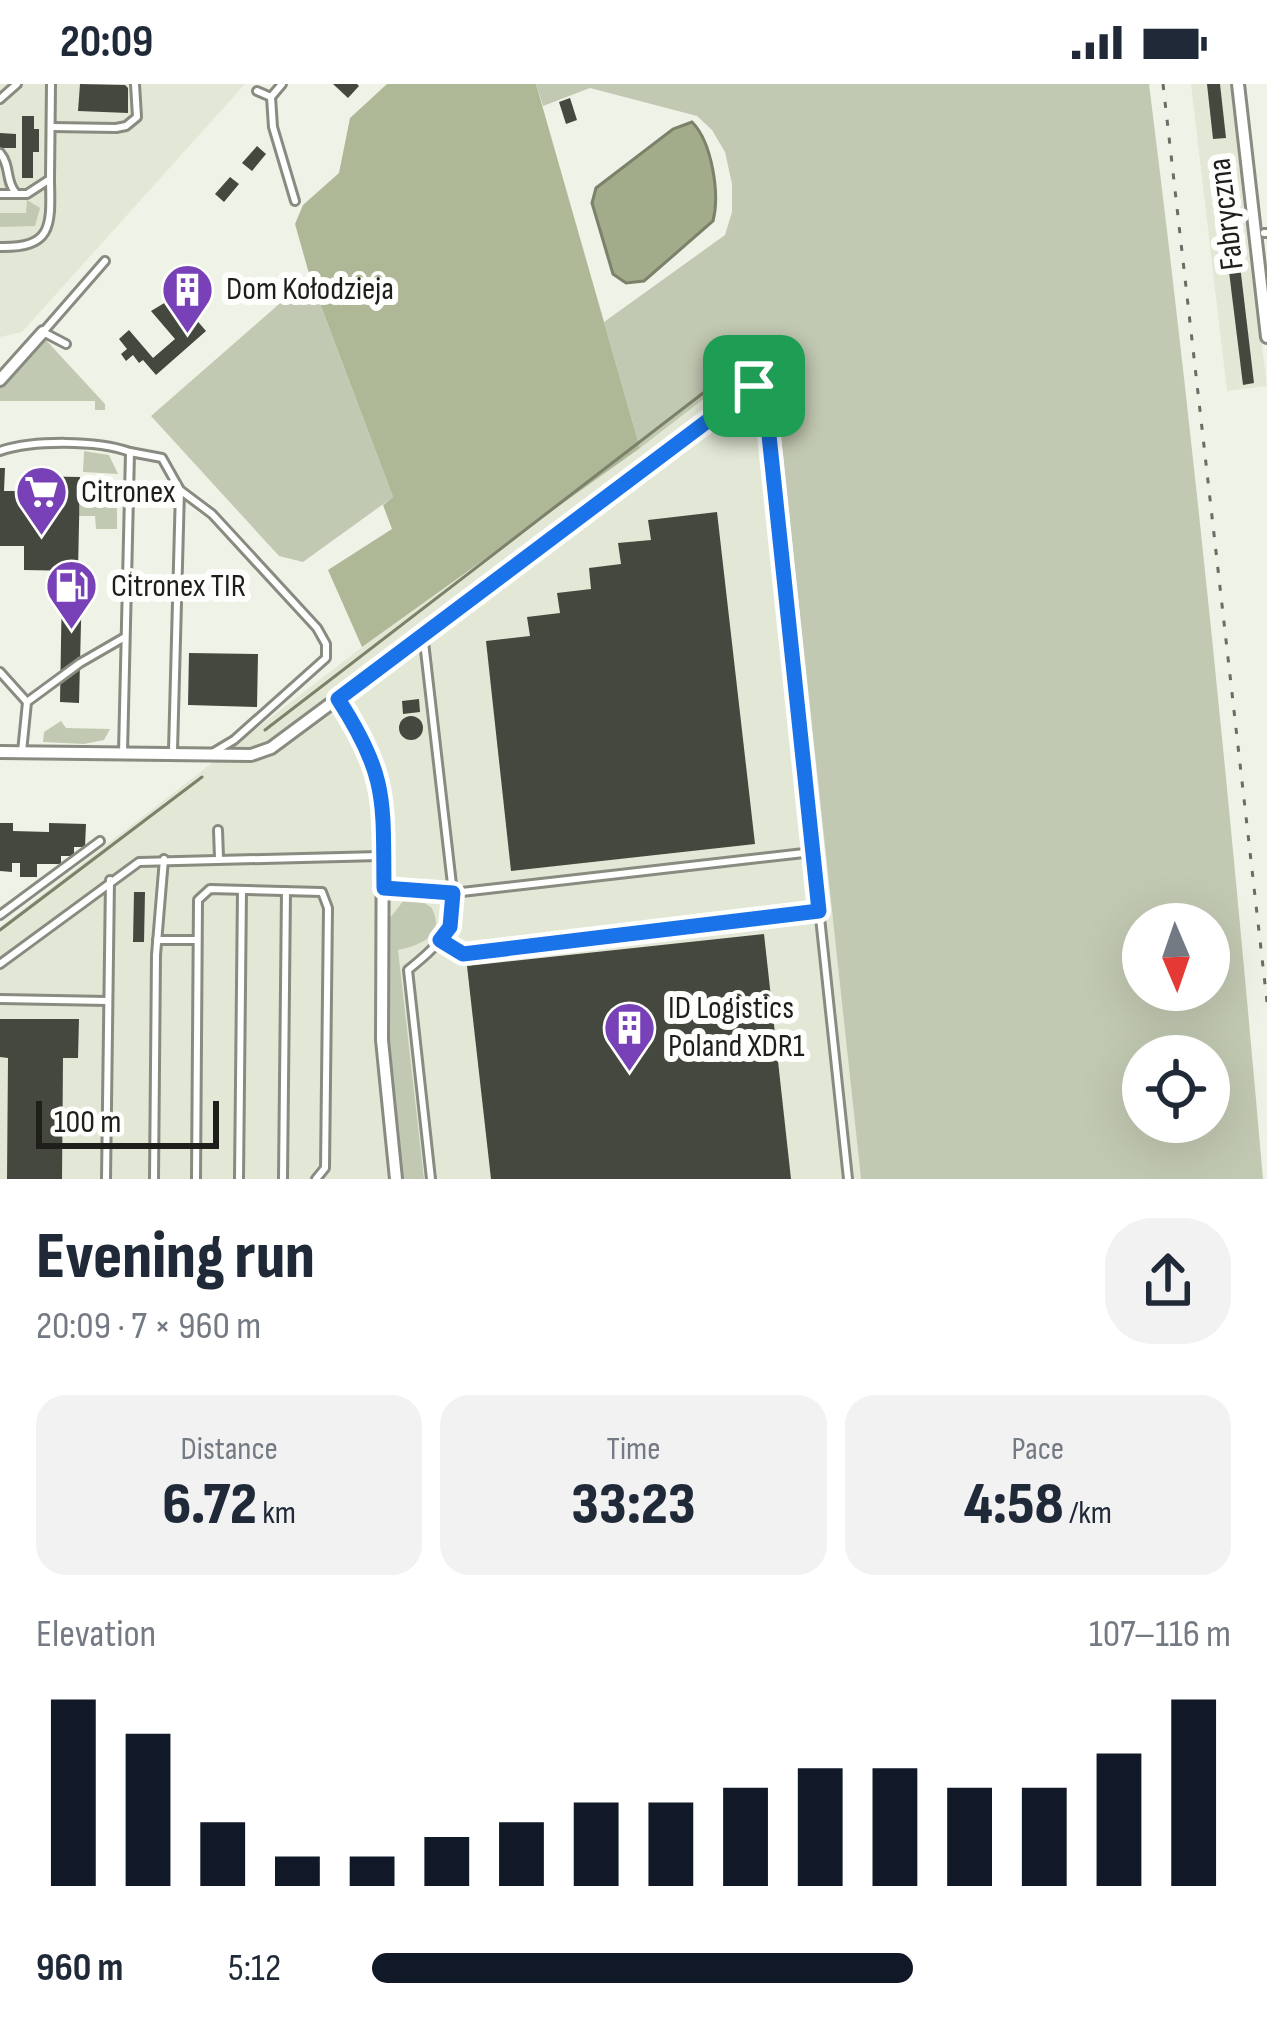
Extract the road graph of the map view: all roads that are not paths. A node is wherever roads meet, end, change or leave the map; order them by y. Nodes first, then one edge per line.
1 (17, 84) edge
2 (51, 84) edge
3 (135, 84) edge
4 (282, 84) edge
5 (1238, 84) edge
6 (257, 91) dead end
7 (272, 97) junction
8 (0, 99) edge
9 (51, 127) junction
10 (0, 153) edge
11 (50, 179) junction
12 (0, 194) edge
13 (17, 194) junction
14 (295, 201) dead end
15 (0, 247) edge
16 (105, 261) dead end
17 (55, 319) junction
18 (43, 332) junction
19 (1267, 337) edge
20 (0, 380) edge
21 (0, 451) edge
22 (130, 452) junction
23 (180, 490) junction
24 (423, 633) junction
25 (125, 638) junction
26 (0, 672) edge
27 (338, 699) junction
28 (27, 703) junction
29 (0, 752) edge
30 (22, 752) junction
31 (123, 753) junction
32 (173, 754) junction
33 (212, 754) junction
34 (218, 830) dead end
35 (100, 841) dead end
36 (813, 852) junction
37 (383, 856) junction
38 (164, 858) junction
39 (219, 858) junction
40 (110, 880) junction
41 (384, 888) junction
42 (242, 890) junction
43 (286, 891) junction
44 (453, 893) junction
45 (819, 911) junction
46 (0, 915) edge
47 (157, 940) junction
48 (197, 940) junction
49 (440, 940) junction
50 (0, 964) edge
51 (0, 1000) edge
52 (108, 1001) junction
53 (106, 1179) edge
54 (154, 1179) edge
55 (196, 1179) edge
56 (239, 1179) edge
57 (283, 1179) edge
58 (316, 1179) edge
59 (397, 1179) edge
60 (431, 1179) edge
61 (848, 1179) edge

1 - 8 lane
2 - 9 lane
3 - 9 lane
4 - 7 lane
5 - 19 street, Fabryczna
6 - 7 lane
7 - 14 lane
9 - 11 lane
10 - 13 lane
11 - 13 lane
11 - 15 lane
12 - 13 lane
16 - 17 lane
17 - 18 lane
17 - 18 lane
18 - 20 street
21 - 22 lane
22 - 23 lane
22 - 25 lane
23 - 32 lane
23 - 33 lane
24 - 27 lane
24 - 36 lane
24 - 44 lane
25 - 28 lane
25 - 31 lane
26 - 28 lane
27 - 33 street
27 - 37 street
28 - 30 lane
29 - 30 street
30 - 31 street
31 - 32 street
32 - 33 street
34 - 39 lane
35 - 46 lane
36 - 44 lane
36 - 45 lane
37 - 39 lane
37 - 41 street
38 - 39 lane
38 - 40 lane
38 - 47 lane
40 - 50 lane
40 - 52 lane
41 - 44 lane
41 - 59 street
42 - 43 lane
42 - 48 lane
42 - 56 lane
43 - 57 lane
43 - 58 lane
44 - 49 lane
45 - 49 lane
45 - 61 lane
47 - 48 lane
47 - 54 lane
48 - 55 lane
49 - 60 lane
51 - 52 lane
52 - 53 lane

